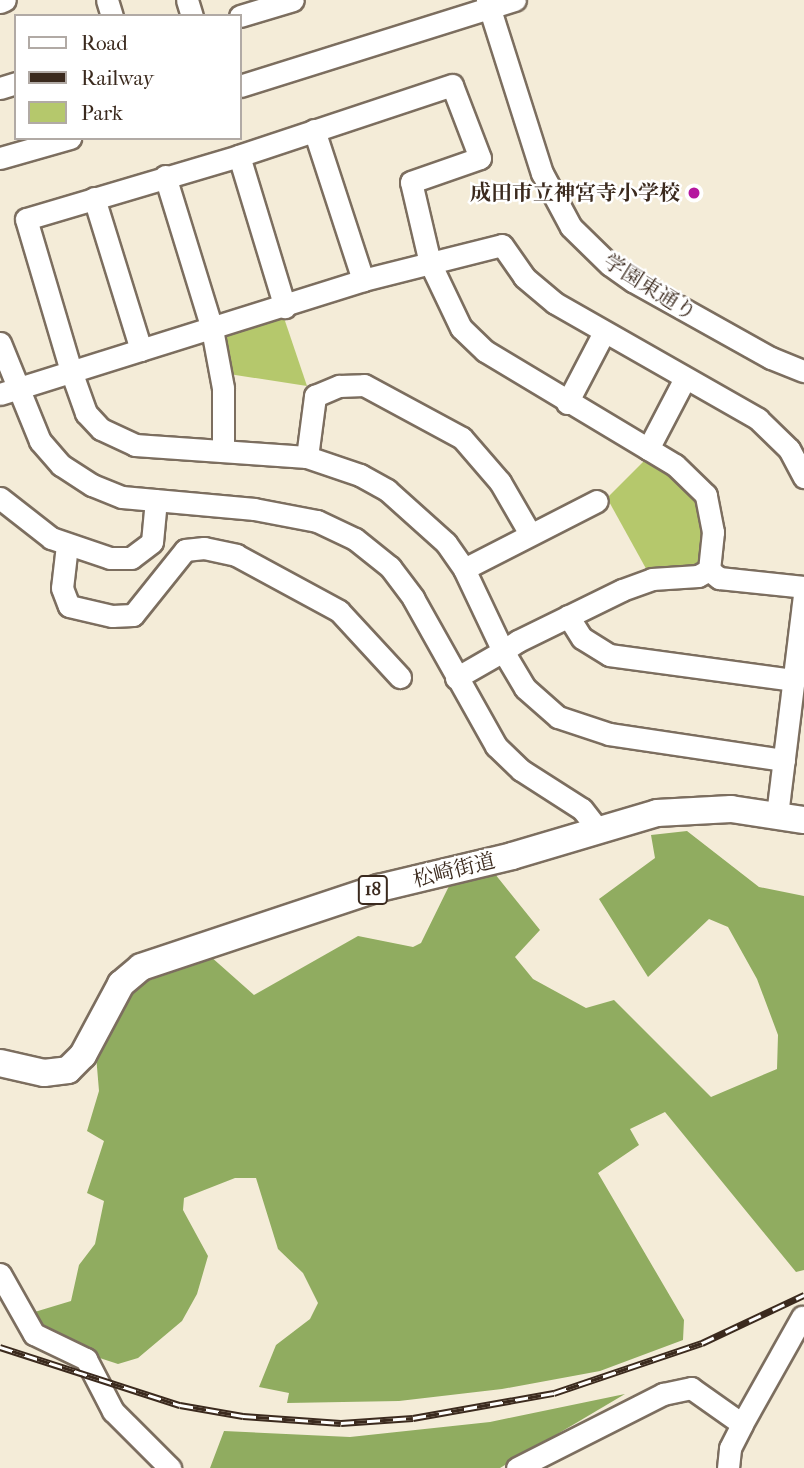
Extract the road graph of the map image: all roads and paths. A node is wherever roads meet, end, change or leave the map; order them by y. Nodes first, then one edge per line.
1 (5, 0) edge
2 (293, 0) edge
3 (515, 0) edge
4 (0, 2) edge
5 (271, 3) edge
6 (489, 4) edge
7 (242, 15) edge
8 (242, 85) edge
9 (314, 130) junction
10 (63, 140) edge
11 (239, 156) junction
12 (0, 158) edge
13 (165, 176) junction
14 (94, 198) junction
15 (430, 263) junction
16 (363, 280) junction
17 (285, 307) junction
18 (212, 329) junction
19 (603, 334) junction
20 (0, 343) edge
21 (141, 350) junction
22 (71, 371) junction
23 (804, 371) edge
24 (684, 380) junction
25 (7, 391) edge
26 (567, 403) junction
27 (648, 449) junction
28 (223, 451) junction
29 (307, 457) junction
30 (804, 477) edge
31 (0, 498) edge
32 (156, 500) junction
33 (597, 501) dead end
34 (529, 532) junction
35 (67, 545) junction
36 (464, 569) junction
37 (709, 570) junction
38 (804, 587) edge
39 (804, 595) edge
40 (568, 616) junction
41 (503, 651) junction
42 (400, 677) dead end
43 (456, 678) junction
44 (794, 680) junction
45 (784, 760) junction
46 (777, 815) junction
47 (804, 820) edge
48 (596, 827) junction
49 (0, 1063) edge
50 (0, 1274) edge
51 (802, 1317) edge
52 (742, 1424) junction
53 (170, 1468) edge
54 (517, 1468) edge
55 (728, 1468) edge

1 - 4 street
2 - 5 street
3 - 6 street
5 - 7 street
6 - 8 street
6 - 23 street, 学園東通り
9 - 11 street
9 - 15 street
9 - 16 street
10 - 12 street
11 - 13 street
11 - 17 street
13 - 14 street
13 - 18 street
14 - 21 street
14 - 22 street
15 - 16 street
15 - 19 street
15 - 26 street
16 - 17 street
17 - 18 street
18 - 21 street
18 - 28 street
19 - 24 street
19 - 26 street
20 - 25 street
21 - 22 street
22 - 25 street
22 - 28 street
24 - 27 street
24 - 30 street
25 - 32 street
26 - 27 street
27 - 37 street
28 - 29 street
29 - 34 street
29 - 36 street
31 - 35 street
32 - 35 street
32 - 43 street
33 - 34 street
34 - 36 street
35 - 42 street
36 - 41 street
37 - 38 street
37 - 40 street
39 - 44 street
40 - 41 street
40 - 44 street
41 - 43 street
41 - 45 street
43 - 48 street
44 - 45 street
45 - 46 street
46 - 47 main road, 松崎街道 / 18
46 - 48 main road, 松崎街道 / 18
48 - 49 main road, 松崎街道 / 18
50 - 53 street
51 - 52 street
52 - 54 street
52 - 55 street

